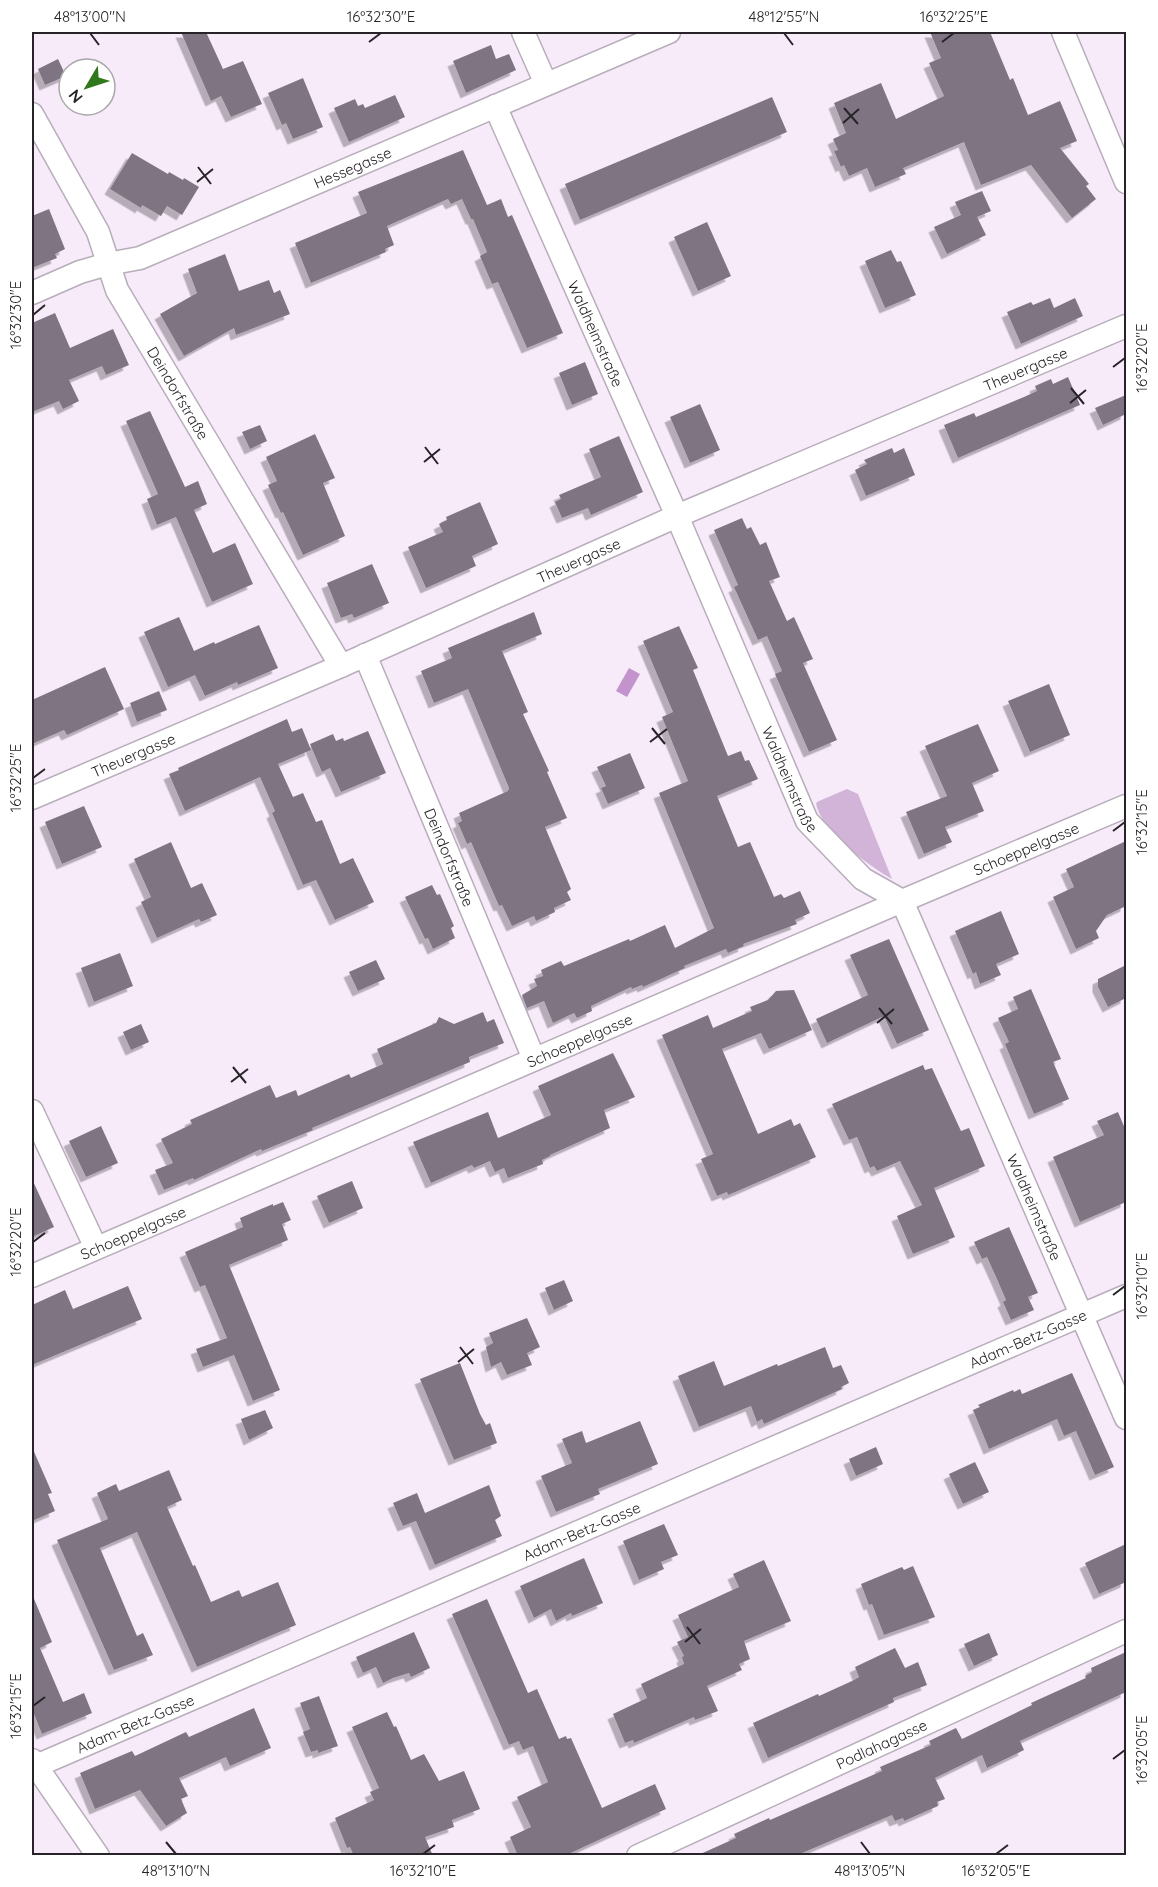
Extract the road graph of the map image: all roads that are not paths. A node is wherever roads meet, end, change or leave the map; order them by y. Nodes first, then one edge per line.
1 (523, 32) edge
2 (669, 32) edge
3 (1063, 32) edge
4 (546, 84) junction
5 (495, 106) junction
6 (32, 114) edge
7 (1126, 182) edge
8 (108, 264) junction
9 (32, 293) edge
10 (1126, 326) edge
11 (677, 516) junction
12 (365, 655) junction
13 (340, 666) junction
14 (32, 798) edge
15 (1126, 806) edge
16 (902, 901) junction
17 (534, 1059) junction
18 (32, 1111) edge
19 (96, 1248) junction
20 (32, 1276) edge
21 (1126, 1296) edge
22 (1082, 1316) junction
23 (1126, 1418) edge
24 (1126, 1631) edge
25 (34, 1763) edge
26 (98, 1856) edge
27 (638, 1856) edge

1 - 4 street
2 - 4 street, Hessegasse
3 - 7 street
4 - 5 street, Hessegasse
5 - 8 street, Hessegasse
5 - 11 street, Waldheimstraße
6 - 8 street, Deindorfstraße
8 - 9 street, Hessegasse
8 - 13 street, Deindorfstraße
10 - 11 street, Theuergasse
11 - 12 street, Theuergasse
11 - 16 street, Waldheimstraße
12 - 13 street, Theuergasse
12 - 17 street, Deindorfstraße
13 - 14 street, Theuergasse
15 - 16 street, Schoeppelgasse
16 - 17 street, Schoeppelgasse
16 - 22 street, Waldheimstraße
17 - 19 street, Schoeppelgasse
18 - 19 street
19 - 20 street, Schoeppelgasse
21 - 22 street, Adam-Betz-Gasse
22 - 23 street, Waldheimstraße
22 - 25 street, Adam-Betz-Gasse
24 - 27 street, Podlahagasse
25 - 26 street

